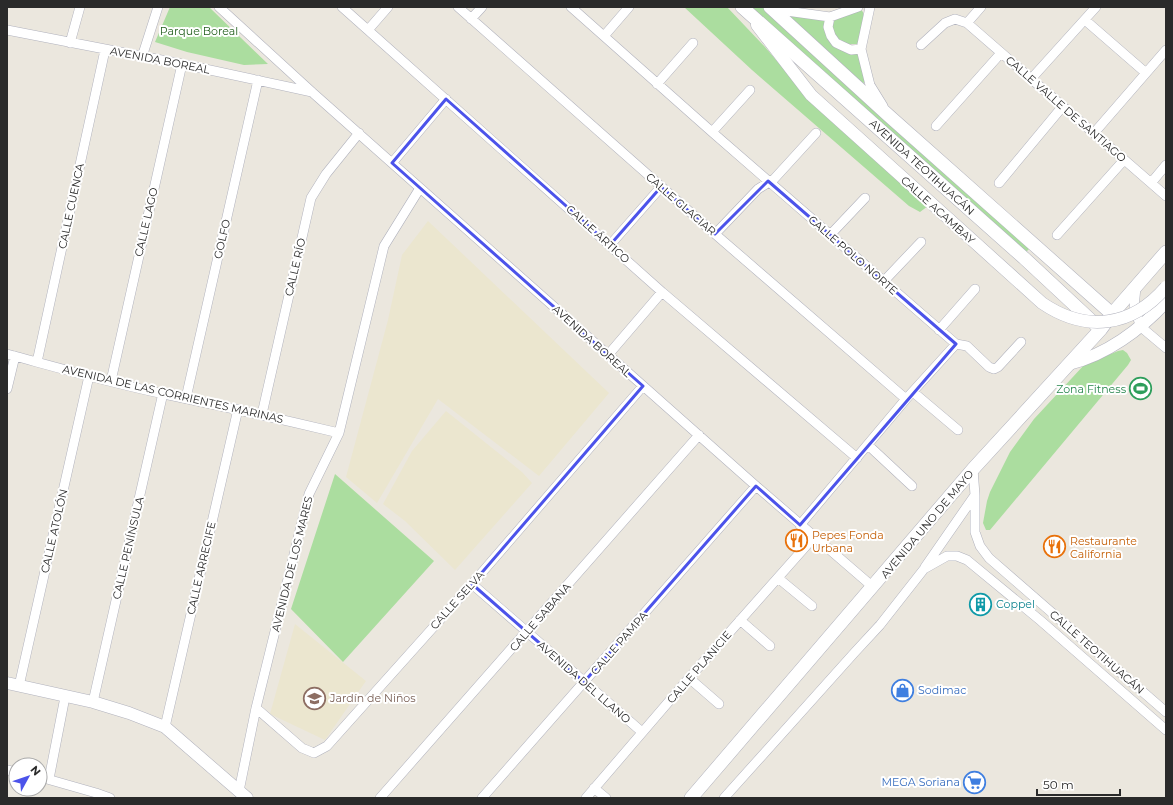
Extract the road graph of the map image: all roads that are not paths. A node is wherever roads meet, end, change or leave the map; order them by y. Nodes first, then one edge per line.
1 (80, 7) edge
2 (158, 7) edge
3 (219, 7) edge
4 (342, 7) edge
5 (388, 7) edge
6 (458, 7) edge
7 (482, 7) edge
8 (571, 7) edge
9 (629, 7) edge
10 (858, 7) edge
11 (870, 7) edge
12 (981, 7) edge
13 (1096, 7) edge
14 (744, 8) edge
15 (771, 8) edge
16 (830, 17) junction
17 (471, 19) junction
18 (1085, 20) junction
19 (966, 23) junction
20 (7, 30) edge
21 (368, 30) junction
22 (604, 36) junction
23 (70, 43) junction
24 (693, 43) dead end
25 (921, 45) dead end
26 (861, 49) junction
27 (105, 50) junction
28 (1166, 50) edge
29 (1001, 53) junction
30 (142, 57) junction
31 (182, 64) junction
32 (1146, 73) junction
33 (1031, 79) junction
34 (258, 80) junction
35 (657, 84) junction
36 (750, 90) dead end
37 (313, 93) junction
38 (446, 100) junction
39 (1063, 106) junction
40 (888, 115) junction
41 (936, 126) dead end
42 (712, 132) junction
43 (816, 133) dead end
44 (1094, 133) junction
45 (359, 134) junction
46 (1124, 160) junction
47 (392, 163) junction
48 (1166, 165) edge
49 (768, 181) junction
50 (999, 183) dead end
51 (1151, 183) junction
52 (661, 187) junction
53 (420, 188) junction
54 (1166, 196) edge
55 (865, 198) dead end
56 (715, 234) junction
57 (830, 235) junction
58 (1058, 235) dead end
59 (921, 242) dead end
60 (610, 245) junction
61 (1035, 246) junction
62 (1166, 252) edge
63 (1024, 258) junction
64 (884, 281) junction
65 (1136, 286) junction
66 (1166, 287) edge
67 (975, 288) dead end
68 (662, 292) junction
69 (1166, 302) edge
70 (1112, 314) junction
71 (1141, 327) junction
72 (1101, 329) junction
73 (940, 330) junction
74 (1021, 342) dead end
75 (956, 344) junction
76 (1166, 348) edge
77 (11, 355) edge
78 (608, 355) junction
79 (38, 362) junction
80 (1069, 364) junction
81 (89, 376) junction
82 (111, 381) junction
83 (643, 386) junction
84 (7, 389) edge
85 (913, 392) junction
86 (163, 394) junction
87 (186, 398) junction
88 (906, 399) junction
89 (238, 409) junction
90 (262, 414) junction
91 (958, 430) dead end
92 (339, 433) junction
93 (699, 435) junction
94 (868, 445) junction
95 (857, 458) junction
96 (973, 469) junction
97 (756, 486) junction
98 (912, 486) dead end
99 (975, 494) junction
100 (800, 525) junction
101 (814, 537) junction
102 (924, 569) junction
103 (778, 578) junction
104 (472, 584) junction
105 (873, 587) junction
106 (812, 606) dead end
107 (740, 620) junction
108 (526, 632) junction
109 (770, 646) dead end
110 (689, 678) junction
111 (584, 682) junction
112 (13, 684) edge
113 (65, 697) junction
114 (93, 702) junction
115 (719, 704) dead end
116 (256, 708) junction
117 (1166, 712) edge
118 (164, 727) junction
119 (1166, 730) edge
120 (642, 732) junction
121 (48, 763) edge
122 (48, 779) edge
123 (594, 788) junction
124 (243, 794) edge
125 (110, 798) edge
126 (380, 798) edge
127 (482, 798) edge
128 (586, 798) edge
129 (606, 798) edge
130 (691, 798) edge
131 (724, 798) edge

1 - 23 street
2 - 30 street
3 - 37 street, AVENIDA BOREAL
4 - 21 street, CALLE ÁRTICO
5 - 21 street
6 - 17 street, CALLE GLACIAR
7 - 17 street
8 - 22 street, CALLE POLO NORTE
9 - 22 street
10 - 16 street
11 - 26 street
12 - 19 street
13 - 18 street
14 - 63 main road, AVENIDA TEOTIHUACÁN
14 - 66 street, CALLE ACAMBAY, bridge
15 - 16 street
15 - 40 main road, AVENIDA TEOTIHUACÁN
16 - 26 street
17 - 52 street, CALLE GLACIAR
18 - 32 street
18 - 33 street
19 - 25 street
19 - 29 street, CALLE VALLE DE SANTIAGO
20 - 23 street, AVENIDA BOREAL
21 - 38 street, CALLE ÁRTICO
22 - 35 street, CALLE POLO NORTE
23 - 27 street, AVENIDA BOREAL
24 - 35 street
26 - 40 street
27 - 30 street, AVENIDA BOREAL
27 - 79 street, CALLE CUENCA
28 - 32 street
29 - 33 street, CALLE VALLE DE SANTIAGO
29 - 41 street
30 - 31 street, AVENIDA BOREAL
31 - 34 street, AVENIDA BOREAL
31 - 82 street, CALLE LAGO
32 - 44 street
33 - 39 street, CALLE VALLE DE SANTIAGO
34 - 37 street, AVENIDA BOREAL
34 - 87 street, GOLFO
35 - 42 street, CALLE POLO NORTE
36 - 42 street
37 - 45 street, AVENIDA BOREAL
38 - 47 street
38 - 60 street, CALLE ÁRTICO
39 - 44 street, CALLE VALLE DE SANTIAGO
39 - 50 street
40 - 61 main road, AVENIDA TEOTIHUACÁN
42 - 49 street, CALLE POLO NORTE
43 - 49 street
44 - 46 street, CALLE VALLE DE SANTIAGO
45 - 47 street, AVENIDA BOREAL
45 - 90 street, CALLE RÍO
46 - 51 street, CALLE VALLE DE SANTIAGO
46 - 58 street
47 - 53 street, AVENIDA BOREAL
48 - 51 street
49 - 56 street
49 - 57 street, CALLE POLO NORTE
51 - 54 street, CALLE VALLE DE SANTIAGO
52 - 56 street, CALLE GLACIAR
52 - 60 street
53 - 78 street, AVENIDA BOREAL
53 - 92 street, AVENIDA DE LOS MARES
55 - 57 street
56 - 88 street, CALLE GLACIAR
57 - 64 street, CALLE POLO NORTE
59 - 64 street
60 - 68 street, CALLE ÁRTICO
61 - 63 main road
61 - 70 main road, AVENIDA TEOTIHUACÁN
62 - 65 main road, AVENIDA UNO DE MAYO
63 - 72 main road, AVENIDA TEOTIHUACÁN
64 - 73 street, CALLE POLO NORTE
65 - 70 main road, AVENIDA UNO DE MAYO
65 - 71 street
67 - 73 street
68 - 78 street
68 - 95 street, CALLE ÁRTICO
69 - 71 street
70 - 72 main road, AVENIDA UNO DE MAYO
71 - 76 street
71 - 80 street
72 - 80 main road, AVENIDA UNO DE MAYO
73 - 75 street, CALLE POLO NORTE
74 - 75 street, CALLE POLO NORTE
75 - 85 street
77 - 79 street, AVENIDA DE LAS CORRIENTES MARINAS
77 - 84 street
78 - 83 street, AVENIDA BOREAL
79 - 81 street, AVENIDA DE LAS CORRIENTES MARINAS
80 - 96 main road, AVENIDA UNO DE MAYO
81 - 82 street, AVENIDA DE LAS CORRIENTES MARINAS
81 - 112 street, CALLE ATOLÓN
82 - 86 street, AVENIDA DE LAS CORRIENTES MARINAS
83 - 93 street, AVENIDA BOREAL
83 - 104 street, CALLE SELVA
85 - 88 street
85 - 91 street
86 - 87 street, AVENIDA DE LAS CORRIENTES MARINAS
86 - 114 street, CALLE PENÍNSULA
87 - 89 street, AVENIDA DE LAS CORRIENTES MARINAS
88 - 94 street
89 - 90 street, AVENIDA DE LAS CORRIENTES MARINAS
89 - 118 street, CALLE ARRECIFE
90 - 92 street, AVENIDA DE LAS CORRIENTES MARINAS
92 - 116 street, AVENIDA DE LOS MARES
93 - 97 street, AVENIDA BOREAL
93 - 108 street, CALLE SABANA
94 - 95 street
94 - 98 street
95 - 100 street
96 - 99 street, CALLE TEOTIHUACÁN
96 - 105 main road, AVENIDA UNO DE MAYO
97 - 100 street, AVENIDA BOREAL
97 - 111 street, CALLE PAMPA
99 - 102 street
99 - 117 street, CALLE TEOTIHUACÁN
100 - 101 street, AVENIDA BOREAL
101 - 103 street, CALLE PLANICIE
101 - 105 street, AVENIDA BOREAL
102 - 119 street, CALLE TEOTIHUACÁN
102 - 131 street
103 - 106 street
103 - 107 street, CALLE PLANICIE
104 - 108 street, AVENIDA DEL LLANO
104 - 116 street, CALLE SELVA
105 - 130 main road, AVENIDA UNO DE MAYO
107 - 109 street
107 - 110 street, CALLE PLANICIE
108 - 111 street, AVENIDA DEL LLANO
108 - 126 street, CALLE SABANA
110 - 115 street
110 - 120 street, CALLE PLANICIE
111 - 120 street, AVENIDA DEL LLANO
111 - 127 street, CALLE PAMPA
112 - 113 street
113 - 114 street
113 - 121 street
114 - 118 street
116 - 124 street, AVENIDA DE LOS MARES
118 - 124 street
120 - 123 street, CALLE PLANICIE
122 - 125 street
123 - 128 street, CALLE PLANICIE
123 - 129 street

